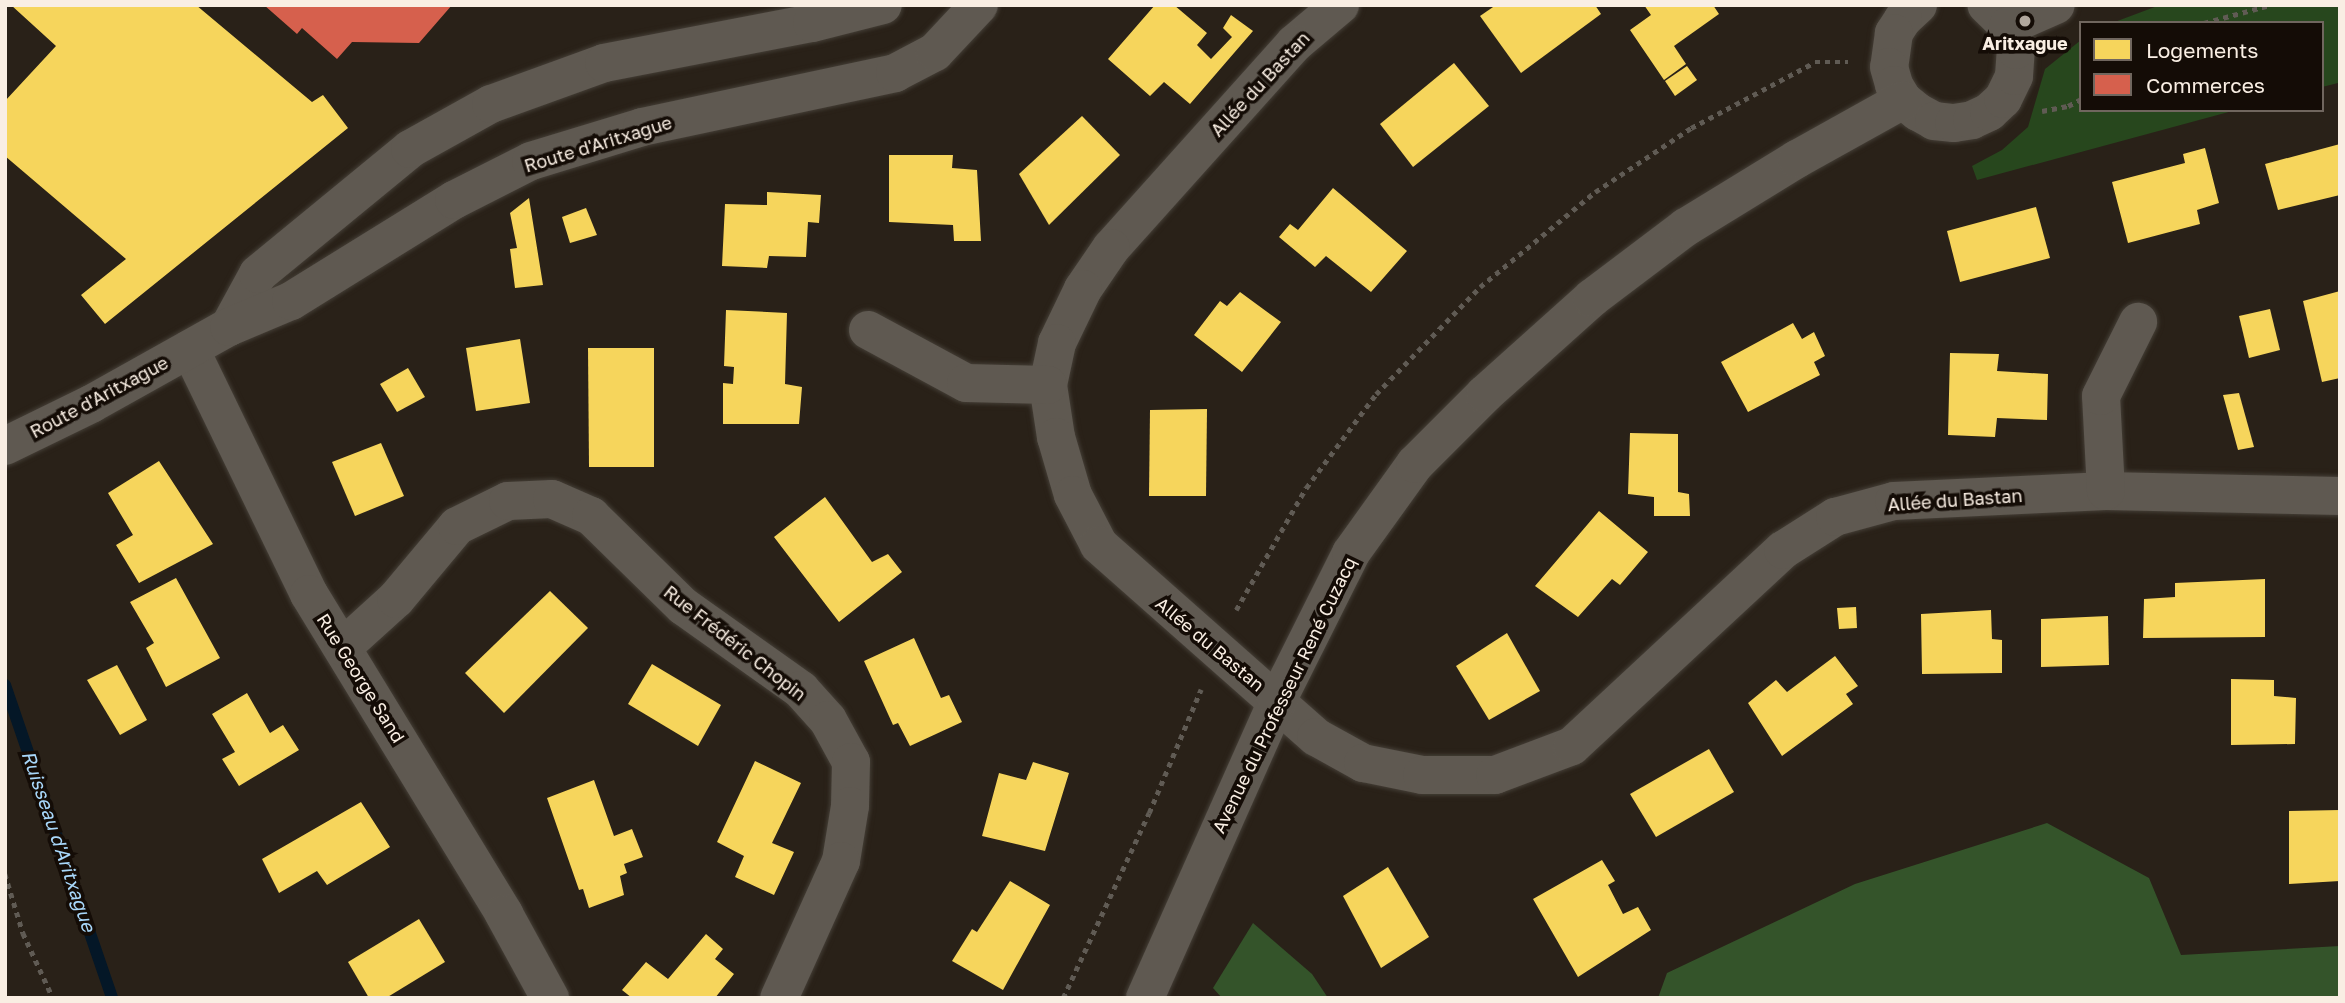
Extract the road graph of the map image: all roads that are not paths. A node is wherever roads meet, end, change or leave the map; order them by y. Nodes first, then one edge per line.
1 (883, 5) edge
2 (979, 5) edge
3 (1340, 5) edge
4 (2056, 5) edge
5 (1901, 10) edge
6 (1997, 16) edge
7 (1903, 100) junction
8 (2138, 322) dead end
9 (229, 327) junction
10 (868, 330) dead end
11 (190, 349) junction
12 (1048, 385) junction
13 (5, 446) edge
14 (2106, 491) junction
15 (2340, 496) edge
16 (343, 647) junction
17 (1277, 701) junction
18 (550, 998) edge
19 (779, 998) edge
20 (1145, 998) edge

1 - 9 street
2 - 9 street, Route d'Aritxague
3 - 12 street, Allée du Bastan
4 - 6 street
5 - 7 street
6 - 7 street
7 - 17 street, Avenue du Professeur René Cuzacq
8 - 14 street
9 - 11 street, Route d'Aritxague
10 - 12 street
11 - 13 street, Route d'Aritxague
11 - 16 street, Rue George Sand
12 - 17 street, Allée du Bastan
14 - 15 street, Allée du Bastan
14 - 17 street, Allée du Bastan
16 - 18 street, Rue George Sand
16 - 19 street, Rue Frédéric Chopin
17 - 20 street, Avenue du Professeur René Cuzacq

